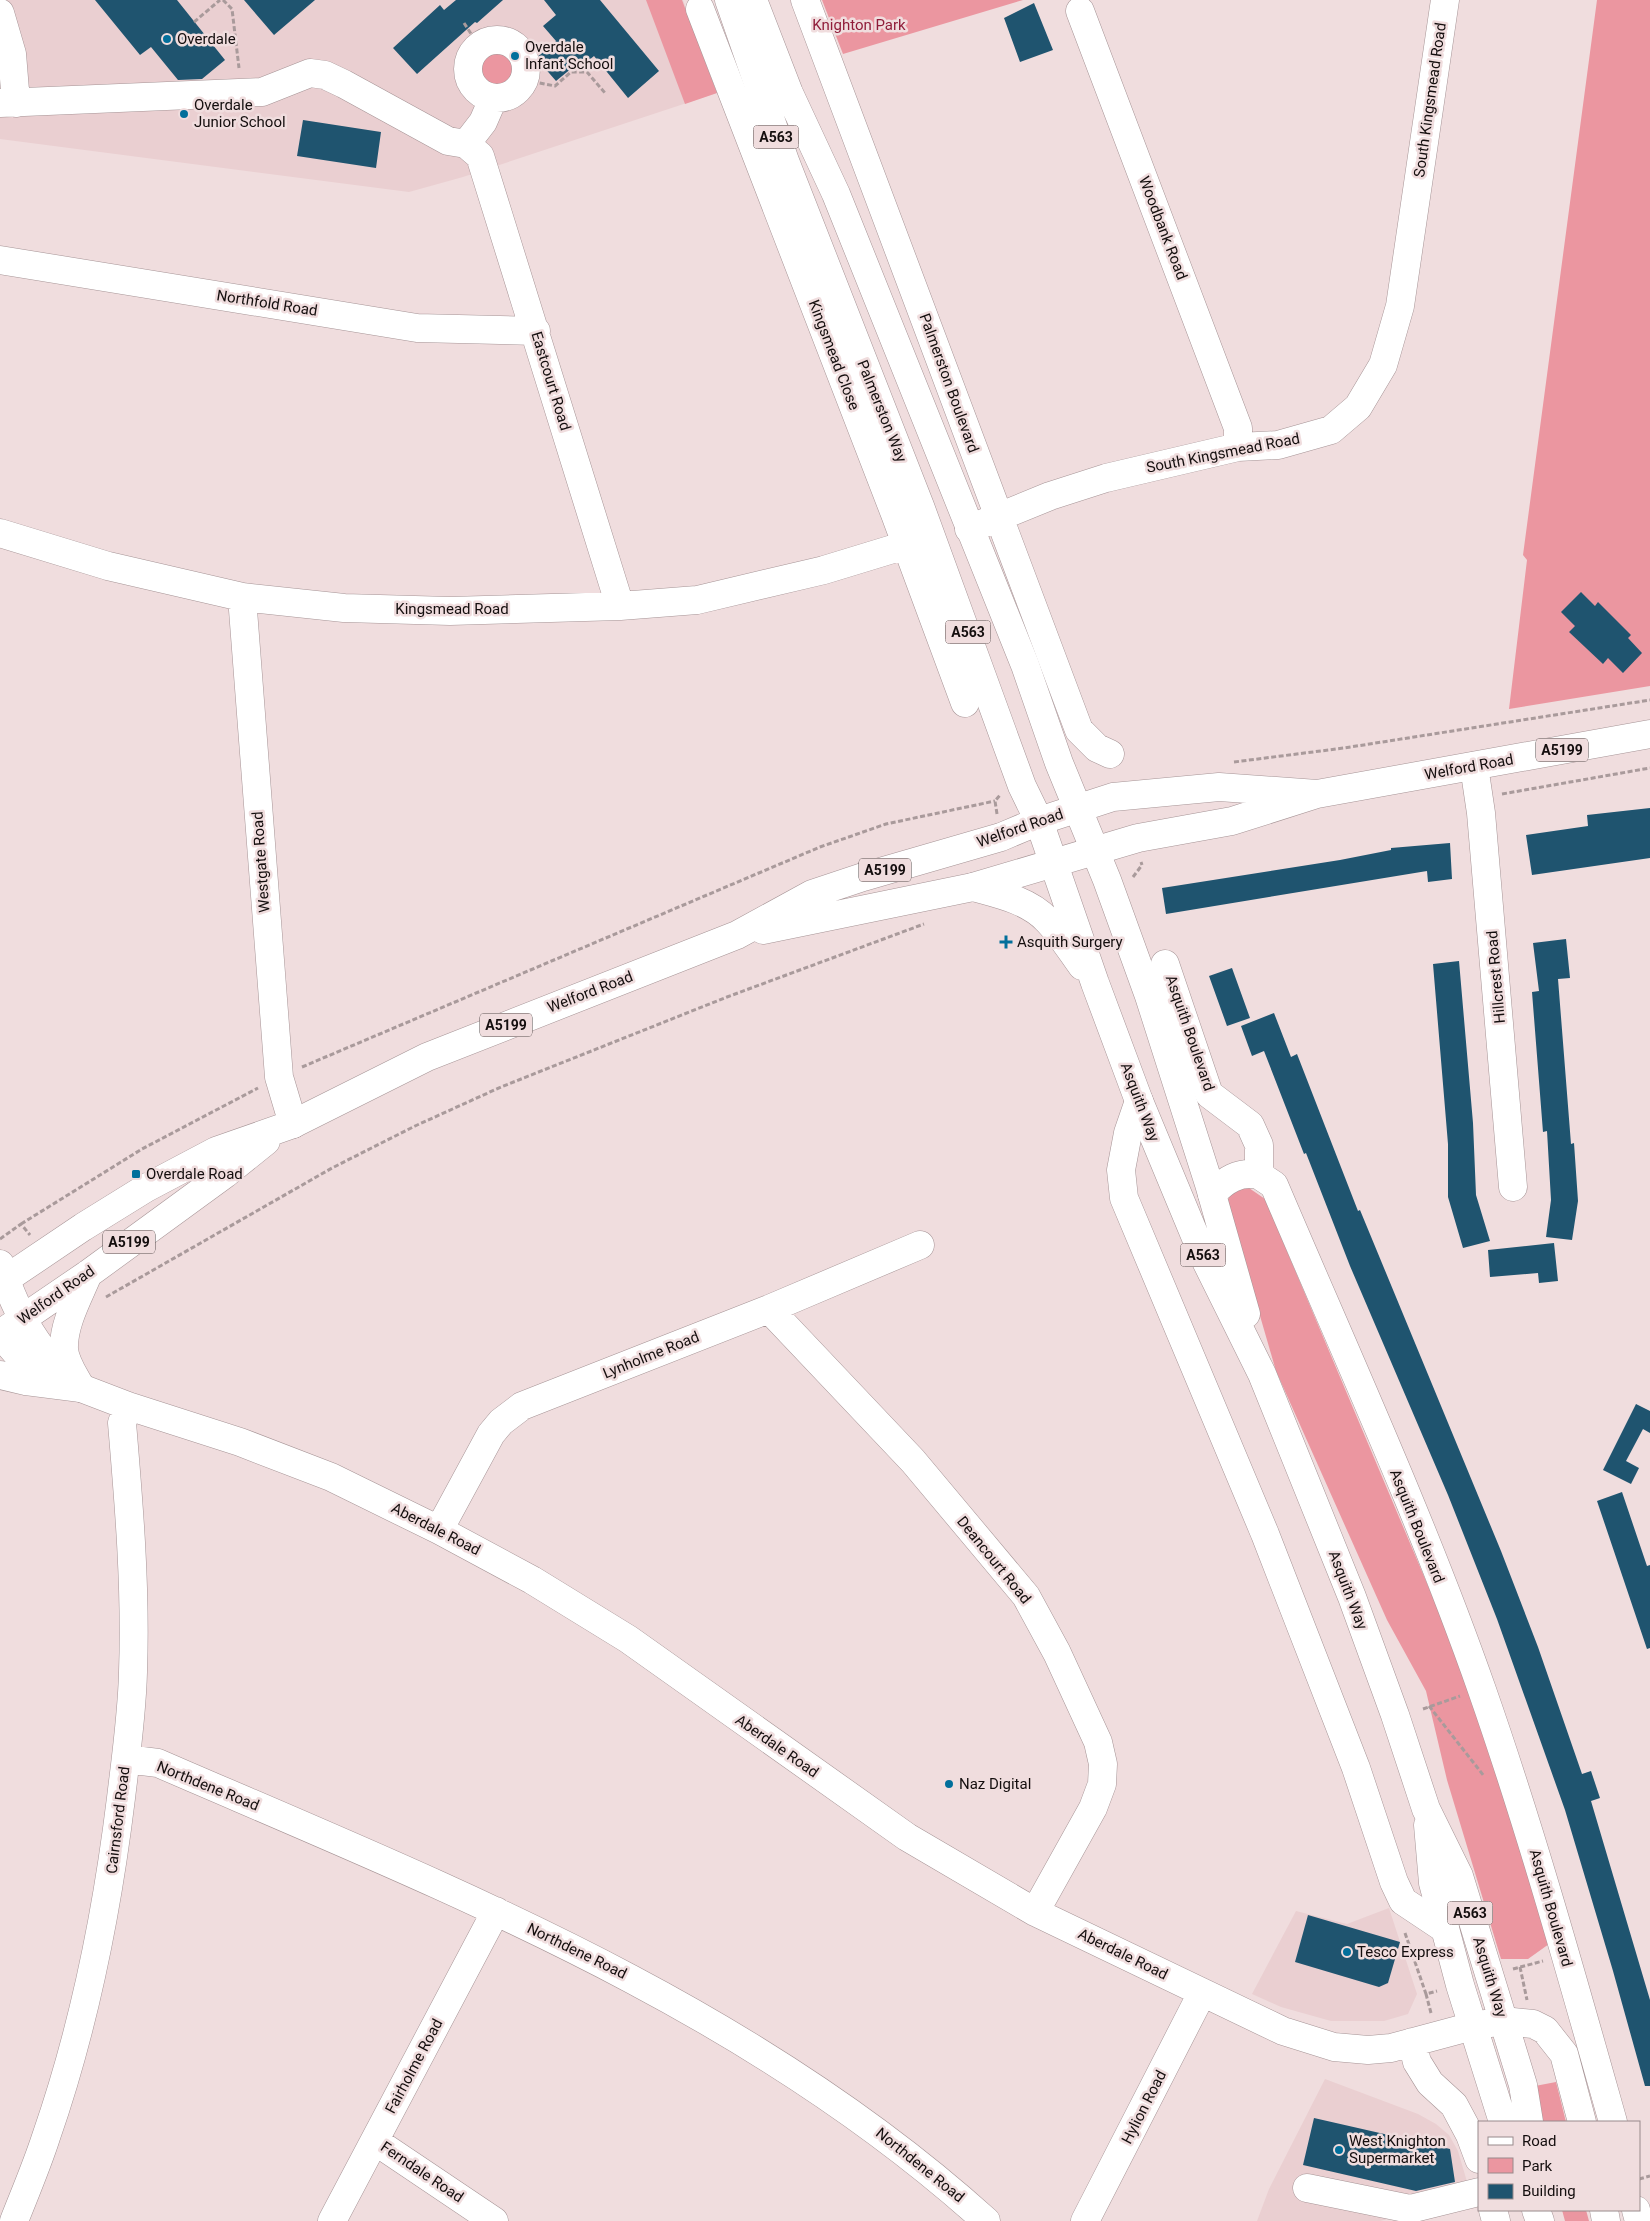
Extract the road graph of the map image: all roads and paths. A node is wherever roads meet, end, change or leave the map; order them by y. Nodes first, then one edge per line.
1 (222, 0) edge
2 (729, 0) edge
3 (753, 0) edge
4 (805, 0) edge
5 (1445, 0) edge
6 (700, 9) dead end
7 (1080, 10) dead end
8 (0, 13) edge
9 (194, 22) dead end
10 (464, 23) dead end
11 (479, 46) junction
12 (525, 80) junction
13 (605, 93) dead end
14 (242, 94) junction
15 (493, 99) junction
16 (8, 103) edge
17 (473, 150) junction
18 (0, 260) edge
19 (536, 332) junction
20 (1238, 447) junction
21 (999, 516) junction
22 (969, 528) junction
23 (0, 533) edge
24 (906, 545) junction
25 (242, 598) junction
26 (620, 606) junction
27 (970, 640) junction
28 (1650, 700) edge
29 (965, 703) dead end
30 (1650, 734) edge
31 (1110, 754) dead end
32 (1226, 764) dead end
33 (1474, 766) junction
34 (1650, 768) edge
35 (1317, 794) junction
36 (995, 801) dead end
37 (1077, 808) junction
38 (1481, 813) junction
39 (1039, 821) junction
40 (1094, 850) junction
41 (1054, 863) junction
42 (973, 887) junction
43 (928, 922) dead end
44 (737, 935) junction
45 (1166, 964) dead end
46 (1095, 983) junction
47 (279, 1077) junction
48 (1139, 1101) junction
49 (287, 1127) junction
50 (1259, 1175) junction
51 (1513, 1187) dead end
52 (1212, 1194) junction
53 (21, 1224) dead end
54 (920, 1245) dead end
55 (88, 1274) junction
56 (2, 1276) edge
57 (113, 1292) dead end
58 (769, 1309) junction
59 (6, 1330) edge
60 (1262, 1374) junction
61 (0, 1375) edge
62 (72, 1383) junction
63 (128, 1406) junction
64 (439, 1530) junction
65 (1481, 1688) junction
66 (1429, 1706) junction
67 (1423, 1709) dead end
68 (126, 1759) junction
69 (1489, 1784) dead end
70 (1426, 1809) junction
71 (1403, 1900) junction
72 (496, 1911) junction
73 (1035, 1912) junction
74 (1445, 1929) junction
75 (1202, 1992) junction
76 (1426, 1994) dead end
77 (1503, 2021) junction
78 (1473, 2026) junction
79 (1412, 2042) junction
80 (1503, 2121) edge
81 (1529, 2121) edge
82 (1582, 2121) edge
83 (1612, 2121) edge
84 (374, 2141) junction
85 (1478, 2156) edge
86 (1307, 2188) dead end
87 (1478, 2192) edge
88 (14, 2221) edge
89 (332, 2221) edge
90 (494, 2221) edge
91 (986, 2221) edge
92 (1085, 2221) edge

1 - 9 path
1 - 14 path
2 - 27 main road, Palmerston Way / A563
3 - 22 main road, A563
4 - 21 main road, Palmerston Boulevard
5 - 20 main road, South Kingsmead Road
6 - 24 main road, Kingsmead Close
7 - 20 main road, Woodbank Road
8 - 16 main road
10 - 11 path
11 - 12 main road
11 - 15 main road
12 - 13 path
12 - 15 main road
14 - 16 main road
14 - 17 main road
15 - 17 main road
17 - 19 main road, Eastcourt Road
18 - 19 main road, Northfold Road
19 - 26 main road, Eastcourt Road
20 - 21 main road, South Kingsmead Road
21 - 22 main road, South Kingsmead Road
21 - 31 main road, Palmerston Boulevard
22 - 27 main road
22 - 37 main road, A563
23 - 25 main road, Kingsmead Road
24 - 26 main road, Kingsmead Road
24 - 29 main road, Kingsmead Close
25 - 26 main road, Kingsmead Road
25 - 47 main road, Westgate Road
27 - 39 main road, Palmerston Way / A563
28 - 32 path
30 - 33 main road, Welford Road / A5199
33 - 35 main road, Welford Road / A5199
33 - 38 main road, Hillcrest Road
34 - 38 path
35 - 37 main road, Welford Road / A5199
35 - 40 main road, Welford Road / A5199
36 - 47 path
37 - 39 main road, Welford Road / A5199
37 - 40 main road, Asquith Way / A563
38 - 51 main road, Hillcrest Road
39 - 41 main road, Asquith Way / A563
39 - 44 main road, Welford Road / A5199
40 - 41 main road, Welford Road / A5199
40 - 52 main road, Asquith Way / A563
41 - 42 main road, Welford Road / A5199
41 - 46 main road, Asquith Way / A563
42 - 44 main road, Welford Road / A5199
42 - 46 main road, A563
43 - 57 path
44 - 49 main road, Welford Road / A5199
45 - 50 main road, Asquith Boulevard
46 - 48 main road, Asquith Way / A563
47 - 49 main road, Westgate Road
47 - 53 path
48 - 60 main road, Asquith Way / A563
48 - 71 main road
49 - 55 main road, Welford Road / A5199
49 - 56 main road, Welford Road / A5199
50 - 52 main road
50 - 65 main road, Asquith Boulevard
52 - 60 main road, Asquith Way / A563
54 - 58 main road, Lynholme Road
55 - 59 main road, Welford Road / A5199
55 - 62 main road
56 - 59 main road, Aberdale Road
58 - 64 main road, Lynholme Road
58 - 73 main road, Deancourt Road
59 - 62 main road, Aberdale Road
60 - 70 main road, Asquith Way / A563
61 - 62 main road
62 - 63 main road, Aberdale Road
63 - 64 main road, Aberdale Road
63 - 68 main road, Cairnsford Road
64 - 73 main road, Aberdale Road
65 - 66 path
65 - 83 main road, Asquith Boulevard
66 - 67 path
66 - 69 path
68 - 72 main road, Northdene Road
68 - 88 main road, Cairnsford Road
70 - 74 main road, Asquith Way / A563
70 - 77 main road, Asquith Way / A563
71 - 74 main road
71 - 76 path
72 - 84 main road, Fairholme Road
72 - 91 main road, Northdene Road
73 - 75 main road, Aberdale Road
74 - 78 main road, Asquith Way / A563
75 - 79 main road, Aberdale Road
75 - 92 main road, Hylion Road
77 - 78 main road, Aberdale Road
77 - 81 main road, Asquith Way / A563
77 - 82 main road, Aberdale Road
78 - 79 main road, Aberdale Road
78 - 80 main road, Asquith Way / A563
79 - 85 main road
84 - 89 main road, Fairholme Road
84 - 90 main road, Ferndale Road
86 - 87 main road

